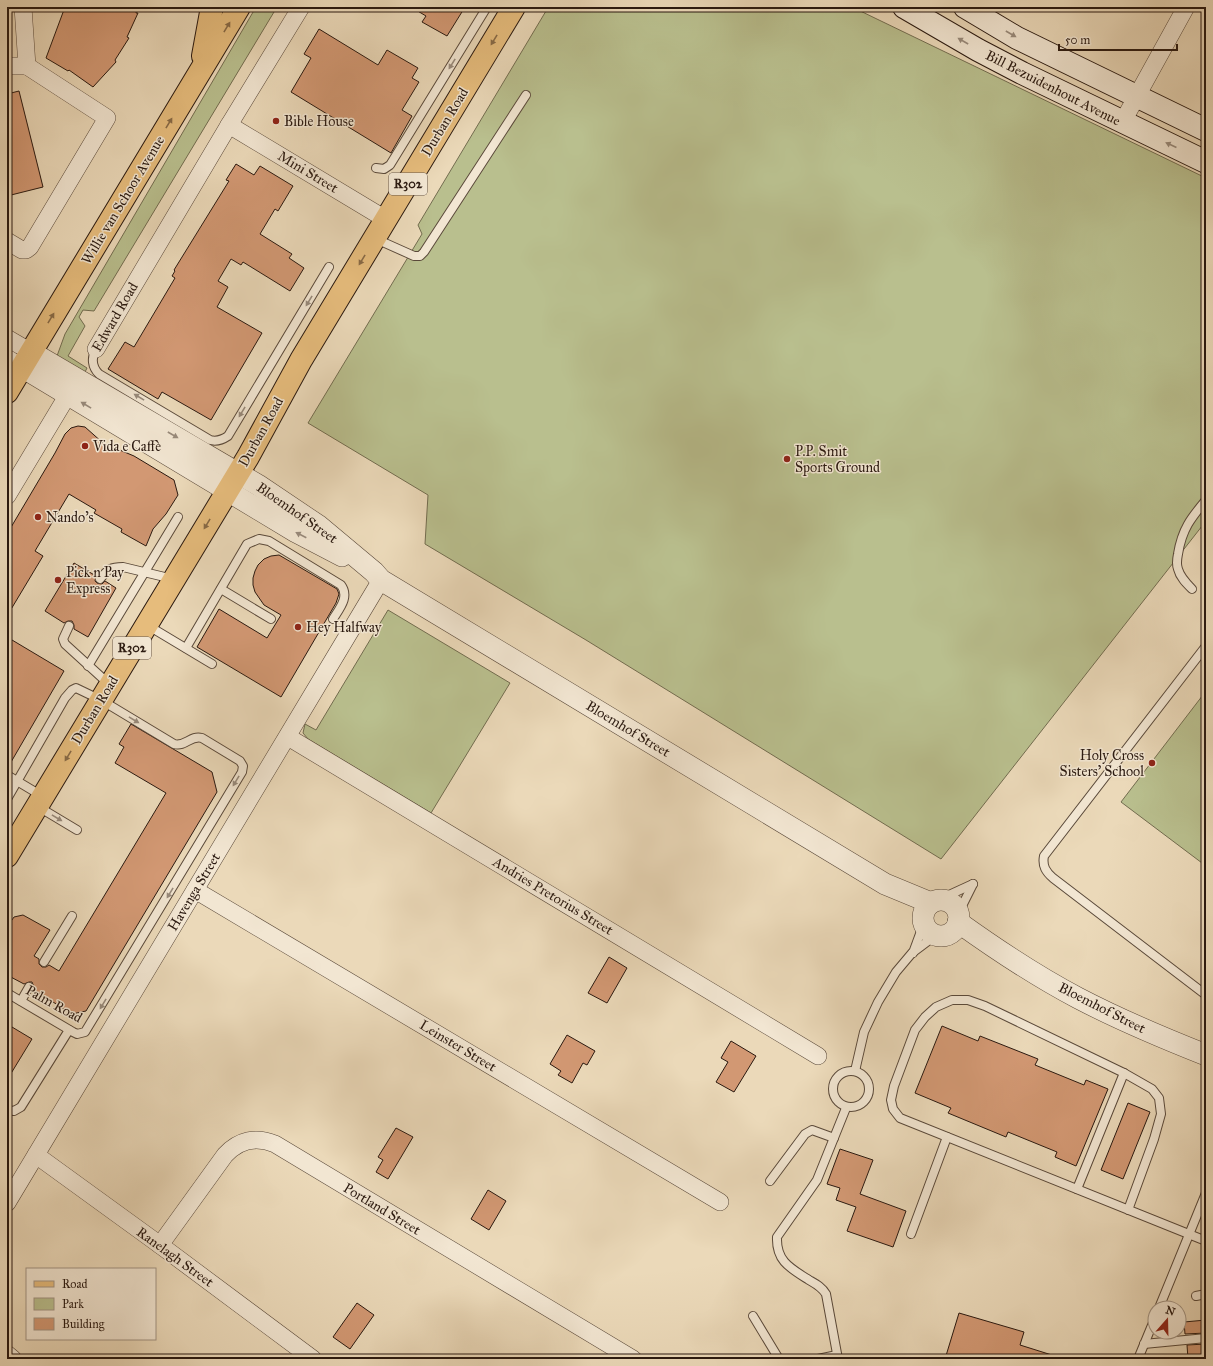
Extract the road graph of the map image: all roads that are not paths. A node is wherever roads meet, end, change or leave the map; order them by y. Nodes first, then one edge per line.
1 (23, 7) edge
2 (212, 7) edge
3 (238, 7) edge
4 (300, 7) edge
5 (487, 7) edge
6 (514, 7) edge
7 (904, 7) edge
8 (965, 7) edge
9 (1186, 7) edge
10 (7, 66) edge
11 (27, 66) junction
12 (200, 71) junction
13 (526, 95) dead end
14 (1136, 97) junction
15 (1122, 122) junction
16 (229, 125) junction
17 (1206, 130) edge
18 (1206, 162) edge
19 (376, 168) dead end
20 (387, 220) junction
21 (375, 238) junction
22 (7, 241) edge
23 (329, 267) dead end
24 (7, 338) edge
25 (96, 349) joint
26 (20, 359) edge
27 (73, 387) junction
28 (7, 392) edge
29 (232, 482) junction
30 (7, 496) edge
31 (1206, 500) edge
32 (178, 517) dead end
33 (145, 571) junction
34 (377, 576) junction
35 (100, 579) dead end
36 (174, 579) junction
37 (221, 589) junction
38 (1192, 589) dead end
39 (271, 619) dead end
40 (333, 619) dead end
41 (146, 625) junction
42 (69, 626) dead end
43 (1206, 646) edge
44 (186, 648) junction
45 (212, 664) dead end
46 (88, 666) junction
47 (105, 692) junction
48 (288, 737) junction
49 (7, 775) edge
50 (18, 781) junction
51 (7, 799) edge
52 (40, 801) junction
53 (78, 830) dead end
54 (7, 856) edge
55 (195, 890) junction
56 (72, 916) dead end
57 (939, 918) junction
58 (912, 953) junction
59 (44, 962) dead end
60 (29, 987) dead end
61 (7, 993) edge
62 (1206, 995) edge
63 (21, 1001) junction
64 (69, 1030) junction
65 (1206, 1055) edge
66 (818, 1056) dead end
67 (855, 1071) junction
68 (1124, 1073) junction
69 (846, 1108) junction
70 (7, 1110) edge
71 (947, 1137) junction
72 (834, 1138) junction
73 (36, 1155) junction
74 (770, 1181) dead end
75 (1077, 1189) junction
76 (1206, 1193) edge
77 (720, 1202) dead end
78 (7, 1203) edge
79 (1128, 1210) junction
80 (911, 1234) dead end
81 (1189, 1234) junction
82 (1206, 1241) edge
83 (160, 1245) junction
84 (1206, 1294) edge
85 (1196, 1296) dead end
86 (1162, 1300) edge
87 (753, 1316) dead end
88 (1147, 1337) edge
89 (1206, 1338) edge
90 (1144, 1344) junction
91 (7, 1354) edge
92 (838, 1357) edge
93 (13, 1359) edge
94 (313, 1359) edge
95 (633, 1359) edge
96 (779, 1359) edge
97 (818, 1359) edge
98 (1138, 1359) edge

1 - 11 street
2 - 12 main road
12 -> 3 main road, Willie van Schoor Avenue
4 - 16 street, Edward Road
5 -> 19 lane
6 -> 20 main road, Durban Road / R302
15 -> 7 main road, Bill Bezuidenhout Avenue
8 -> 14 main road, Bill Bezuidenhout Avenue
9 - 14 street
10 - 11 street
11 - 22 street
26 -> 12 main road, Willie van Schoor Avenue
13 - 21 lane
14 - 15 street
14 - 17 main road, Bill Bezuidenhout Avenue
18 -> 15 main road, Bill Bezuidenhout Avenue
16 - 20 street, Mini Street
16 - 25 street, Edward Road
20 - 21 main road, Durban Road / R302
21 -> 29 main road, Durban Road / R302
23 -> 25 lane, Edward Road
24 - 26 street
26 - 27 street, Bloemhof Street
26 - 28 main road, Willie van Schoor Avenue
27 - 29 street, Bloemhof Street
27 - 30 street
29 - 34 street, Bloemhof Street
29 -> 36 main road, Durban Road / R302
31 - 38 lane
32 - 33 lane
33 - 35 lane
33 - 36 lane
33 - 46 lane
34 - 48 street, Havenga Street
34 - 57 street, Bloemhof Street
36 - 41 main road, Durban Road / R302
37 - 39 lane
37 - 40 lane
37 - 44 lane
41 - 44 lane
41 - 47 main road, Durban Road / R302
42 - 46 lane
43 - 62 lane
44 - 45 lane
46 - 47 lane
47 - 50 lane
47 -> 52 main road, Durban Road / R302
47 -> 64 lane, Palm Road
48 - 55 street, Havenga Street
48 - 66 street, Andries Pretorius Street
49 - 50 lane
50 - 51 lane
50 - 52 lane
52 -> 53 lane
52 - 54 main road, Durban Road / R302
55 - 73 street, Havenga Street
55 - 77 street, Leinster Street
56 - 59 lane
57 - 58 lane
57 - 58 lane
57 - 65 street, Bloemhof Street
58 - 67 lane
60 - 63 lane
61 - 63 lane, Palm Road
63 - 64 lane, Palm Road
64 - 70 lane
67 - 69 lane
67 - 69 lane
68 - 71 lane
68 - 75 lane
68 - 79 lane
69 - 72 lane
71 - 75 lane
71 - 80 lane
72 - 74 lane
72 - 92 lane
73 - 78 street, Havenga Street
73 - 83 street, Ranelagh Street
75 - 79 lane
76 - 81 lane
79 - 81 lane
81 - 82 lane
81 - 86 lane
83 - 94 street, Ranelagh Street
83 - 95 street, Portland Street
84 - 85 lane
87 - 96 lane
88 - 90 lane
89 - 90 lane
90 - 98 lane
91 - 93 street
92 - 97 lane

